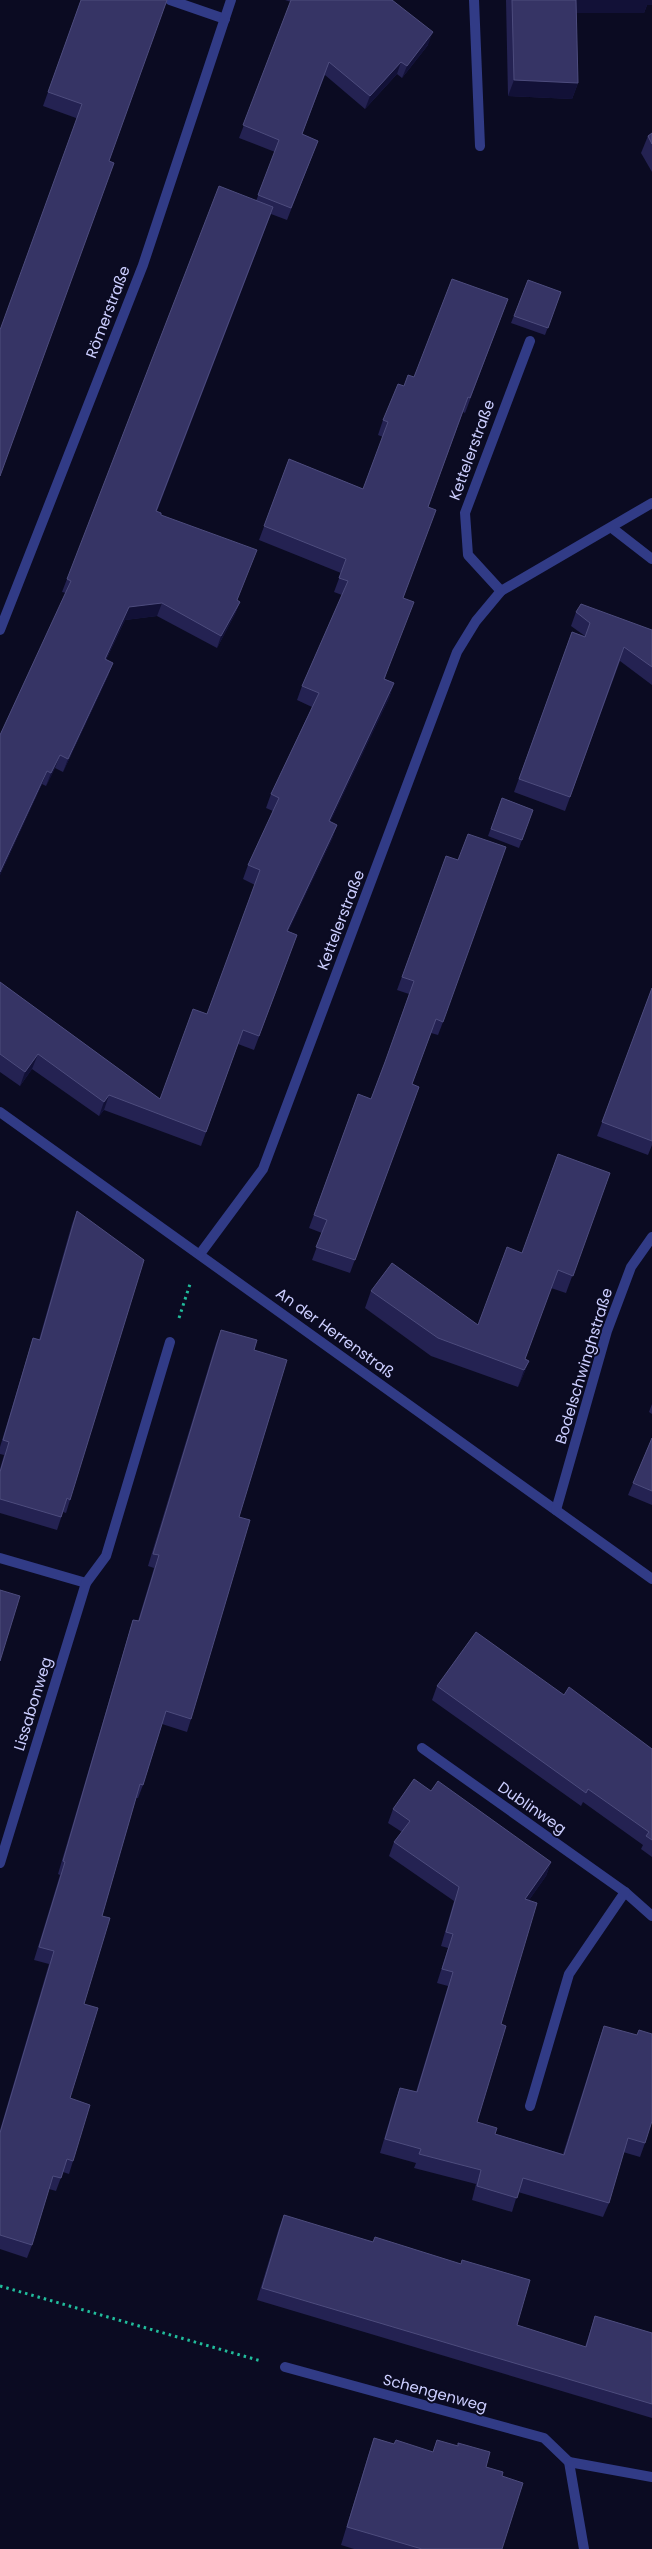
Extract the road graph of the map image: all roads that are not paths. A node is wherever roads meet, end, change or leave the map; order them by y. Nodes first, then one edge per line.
1 (170, 0) edge
2 (231, 0) edge
3 (474, 0) edge
4 (225, 19) junction
5 (480, 146) dead end
6 (530, 341) dead end
7 (652, 503) edge
8 (612, 528) junction
9 (652, 560) edge
10 (501, 591) junction
11 (0, 630) edge
12 (0, 1112) edge
13 (652, 1237) edge
14 (200, 1254) junction
15 (170, 1342) road end
16 (556, 1510) junction
17 (0, 1558) edge
18 (652, 1579) edge
19 (86, 1583) junction
20 (422, 1748) dead end
21 (0, 1863) edge
22 (625, 1892) junction
23 (652, 1916) edge
24 (530, 2106) dead end
25 (285, 2367) road end
26 (569, 2462) junction
27 (652, 2477) edge
28 (584, 2549) edge

1 - 4 street
2 - 4 street, Römerstraße
3 - 5 street
4 - 11 street, Römerstraße
6 - 10 street, Kettelerstraße
7 - 8 street, Kettelerstraße
8 - 9 street
8 - 10 street, Kettelerstraße
10 - 14 street, Kettelerstraße
12 - 14 street, An der Herrenstraß
13 - 16 street, Bodelschwinghstraße
14 - 16 street, An der Herrenstraß
15 - 19 street, Lissabonweg
16 - 18 street, An der Herrenstraß
17 - 19 street
19 - 21 street, Lissabonweg
20 - 22 street, Dublinweg
22 - 23 street, Dublinweg
22 - 24 street
25 - 26 street, Schengenweg
26 - 27 street
26 - 28 street

